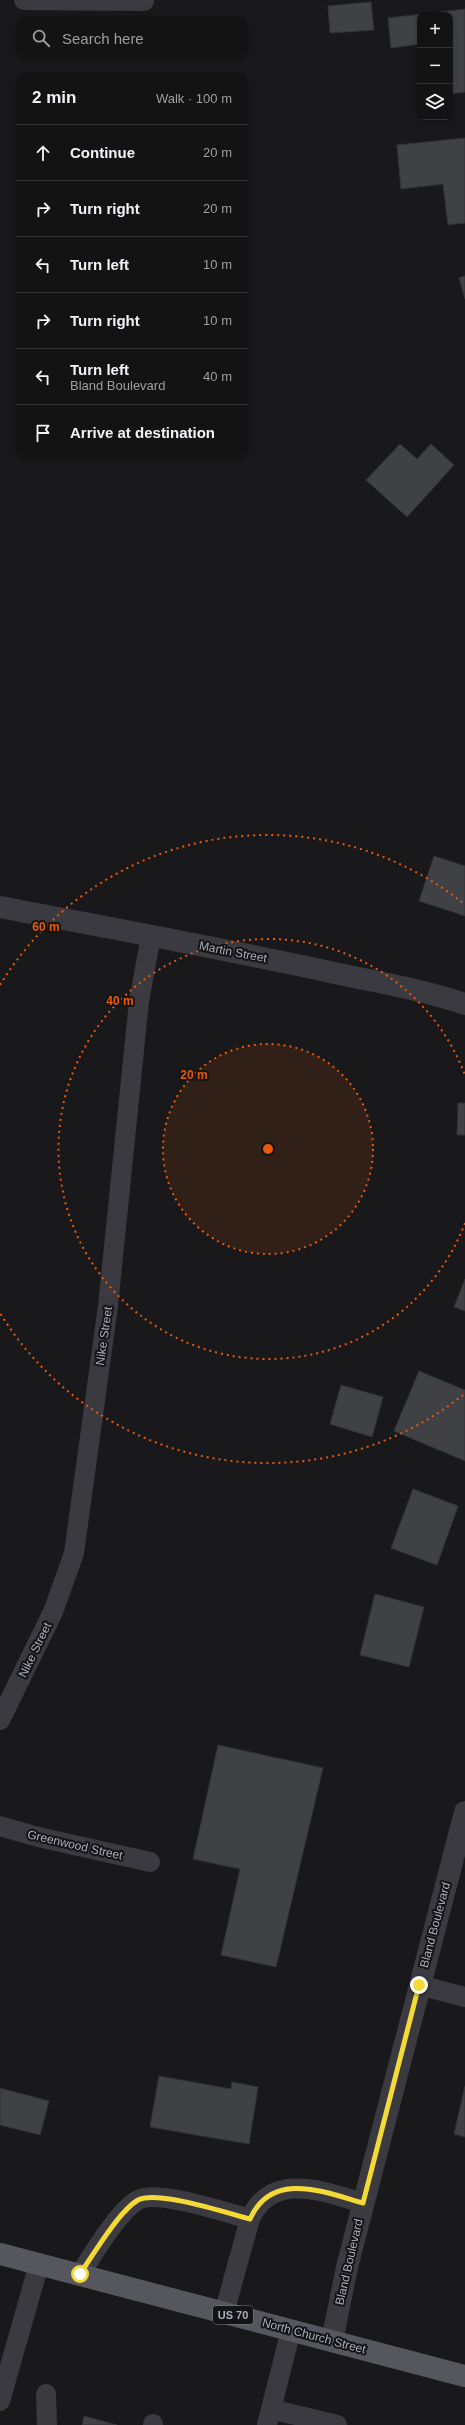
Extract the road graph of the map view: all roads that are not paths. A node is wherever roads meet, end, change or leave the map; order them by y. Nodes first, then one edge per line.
1 (24, 0) edge
2 (144, 1) dead end
3 (0, 907) edge
4 (151, 936) junction
5 (465, 1004) edge
6 (0, 1720) edge
7 (465, 1812) edge
8 (0, 1826) edge
9 (150, 1862) dead end
10 (419, 1985) junction
11 (465, 1997) edge
12 (363, 2203) junction
13 (250, 2219) junction
14 (0, 2254) edge
15 (39, 2264) junction
16 (80, 2274) junction
17 (224, 2313) junction
18 (290, 2330) junction
19 (332, 2341) junction
20 (465, 2376) edge
21 (46, 2394) dead end
22 (0, 2401) edge
23 (269, 2417) edge
24 (47, 2425) edge
25 (337, 2425) edge

1 - 2 lane
3 - 4 street, Martin Street
4 - 5 street, Martin Street
4 - 6 lane, Nike Street
7 - 10 street, Bland Boulevard
8 - 9 lane, Greenwood Street
10 - 11 lane
10 - 12 street, Bland Boulevard
12 - 13 lane
12 - 19 street, Bland Boulevard
13 - 16 lane
13 - 17 lane
14 - 15 main road, North Church Street / US 70
15 - 16 main road, North Church Street / US 70
15 - 22 lane
16 - 17 main road, North Church Street / US 70
17 - 18 main road, North Church Street / US 70
18 - 19 main road, North Church Street / US 70
18 - 23 lane
19 - 20 main road, North Church Street / US 70
21 - 24 lane
23 - 25 lane

